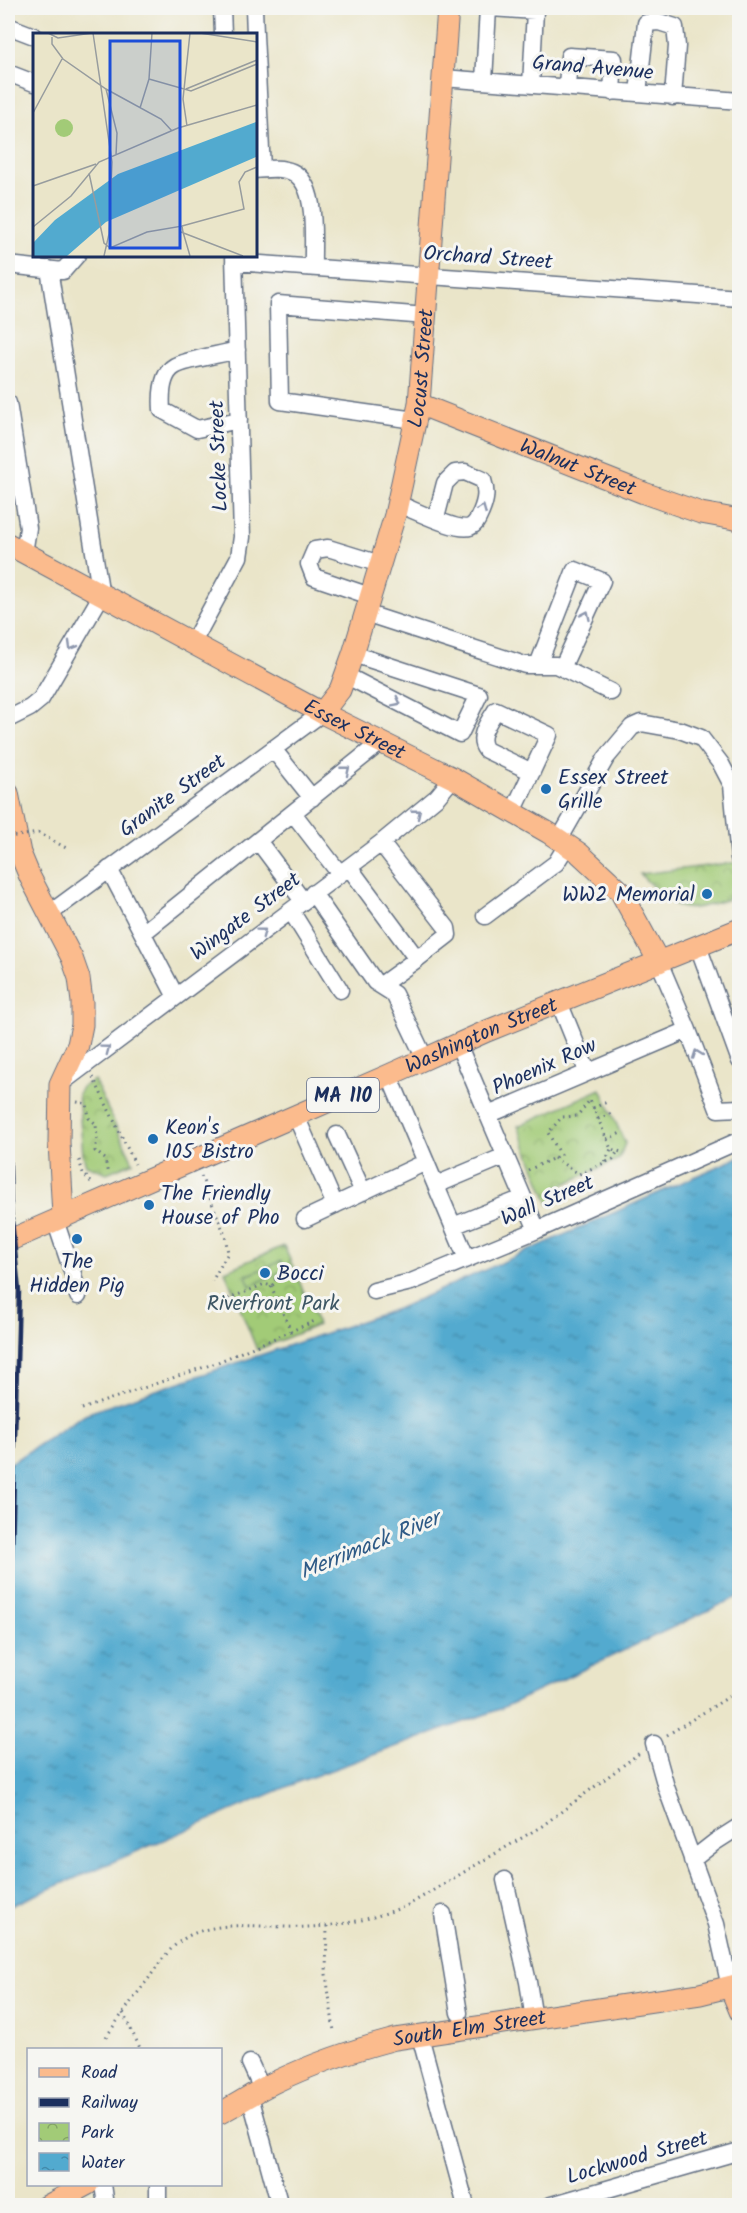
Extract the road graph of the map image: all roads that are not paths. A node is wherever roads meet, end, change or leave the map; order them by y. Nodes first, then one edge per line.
1 (222, 8) edge
2 (254, 8) edge
3 (448, 8) edge
4 (489, 8) edge
5 (8, 26) edge
6 (223, 33) edge
7 (255, 33) edge
8 (33, 36) edge
9 (8, 73) edge
10 (443, 78) junction
11 (256, 80) edge
12 (484, 81) junction
13 (33, 83) edge
14 (531, 85) junction
15 (567, 87) junction
16 (612, 92) junction
17 (638, 93) junction
18 (673, 97) junction
19 (740, 101) edge
20 (258, 169) edge
21 (76, 256) edge
22 (234, 258) edge
23 (8, 265) edge
24 (313, 267) junction
25 (49, 269) junction
26 (429, 276) junction
27 (740, 298) edge
28 (426, 316) junction
29 (237, 350) junction
30 (8, 403) edge
31 (417, 412) junction
32 (239, 420) junction
33 (398, 504) junction
34 (436, 518) dead end
35 (740, 520) edge
36 (16, 549) edge
37 (380, 564) junction
38 (101, 596) junction
39 (368, 605) junction
40 (192, 644) junction
41 (353, 654) junction
42 (538, 665) junction
43 (562, 668) junction
44 (345, 675) junction
45 (611, 692) dead end
46 (322, 713) junction
47 (8, 719) edge
48 (381, 742) junction
49 (273, 749) junction
50 (532, 772) dead end
51 (453, 778) junction
52 (8, 793) edge
53 (312, 798) junction
54 (513, 812) junction
55 (293, 813) junction
56 (259, 842) junction
57 (381, 843) junction
58 (563, 843) junction
59 (739, 858) edge
60 (109, 869) junction
61 (344, 870) junction
62 (302, 902) junction
63 (49, 914) junction
64 (485, 916) dead end
65 (740, 929) edge
66 (143, 933) junction
67 (698, 946) junction
68 (417, 959) junction
69 (659, 962) junction
70 (381, 985) junction
71 (340, 990) dead end
72 (176, 997) junction
73 (560, 1002) junction
74 (688, 1030) junction
75 (458, 1044) junction
76 (425, 1059) junction
77 (740, 1061) edge
78 (587, 1071) junction
79 (389, 1075) junction
80 (67, 1090) junction
81 (740, 1108) edge
82 (488, 1115) junction
83 (296, 1116) junction
84 (337, 1135) dead end
85 (736, 1142) dead end
86 (505, 1156) junction
87 (426, 1162) junction
88 (436, 1185) junction
89 (363, 1192) junction
90 (523, 1198) junction
91 (335, 1205) junction
92 (59, 1218) junction
93 (305, 1220) dead end
94 (453, 1226) junction
95 (537, 1230) junction
96 (8, 1240) edge
97 (467, 1259) junction
98 (374, 1291) dead end
99 (78, 1296) dead end
100 (654, 1744) road end
101 (740, 1826) edge
102 (692, 1860) junction
103 (505, 1880) dead end
104 (442, 1914) dead end
105 (735, 1986) edge
106 (740, 2011) edge
107 (459, 2013) dead end
108 (534, 2019) junction
109 (420, 2036) junction
110 (250, 2063) dead end
111 (256, 2092) junction
112 (222, 2112) edge
113 (740, 2151) edge
114 (84, 2186) edge
115 (102, 2186) edge
116 (158, 2186) edge
117 (46, 2205) edge
118 (106, 2205) edge
119 (158, 2205) edge
120 (280, 2205) edge
121 (466, 2205) edge
122 (548, 2205) edge

1 - 6 street
2 - 7 street
3 - 10 main road, Locust Street
4 - 12 street
4 - 14 street
5 - 8 street
9 - 13 street
10 - 12 street, Grand Avenue
10 - 26 main road, Locust Street
11 - 20 street
12 - 14 street, Grand Avenue
14 - 15 street, Grand Avenue
15 - 16 street, Grand Avenue
15 - 16 street
16 - 17 street, Grand Avenue
17 - 18 street, Grand Avenue
17 - 18 street
18 - 19 street, Grand Avenue
20 - 24 street
21 - 25 street
22 - 24 street, Orchard Street
22 - 29 street, Locke Street
23 - 25 street
24 - 26 street, Orchard Street
25 - 38 street
26 - 27 street, Orchard Street
26 - 28 main road, Locust Street
28 - 31 main road, Locust Street
28 - 31 street
29 - 32 street, Locke Street
29 - 32 street
30 - 36 street
31 - 33 main road, Locust Street
31 - 35 main road, Walnut Street
32 - 40 street, Locke Street
33 - 34 street
33 - 37 main road, Locust Street
36 - 38 main road, Essex Street
37 - 39 main road, Locust Street
37 - 39 street
38 - 40 main road, Essex Street
38 -> 47 street
39 - 41 main road, Locust Street
39 - 42 street
40 - 46 main road, Essex Street
41 - 44 main road, Locust Street
44 -> 41 street
42 - 43 street
43 -> 42 street
43 - 45 street
44 - 46 main road, Locust Street
46 - 48 main road, Essex Street
46 - 49 street, Granite Street
48 - 51 main road, Essex Street
53 -> 48 street
49 - 53 street
49 - 60 street, Granite Street
50 - 54 street
51 - 54 main road, Essex Street
57 -> 51 street, Wingate Street
52 - 63 main road
53 - 55 street
54 - 58 main road, Essex Street
55 - 56 street
55 - 61 street
56 - 62 street
56 - 66 street
57 - 61 street, Wingate Street
57 - 68 street
58 - 59 street
58 - 64 street
58 - 69 main road, Essex Street
60 - 63 street, Granite Street
60 - 66 street
61 - 62 street, Wingate Street
61 - 68 street
62 - 70 street
62 - 71 street
72 -> 62 street, Wingate Street
63 - 80 main road
65 - 67 main road, MA 110
66 - 72 street
67 - 69 main road, MA 110
67 - 77 street
68 - 70 street
69 - 73 main road, Washington Street / MA 110
69 - 74 street
70 - 76 street
80 -> 72 street, Wingate Street
73 - 75 main road, Washington Street / MA 110
73 - 78 street
74 - 78 street, Phoenix Row
81 -> 74 street
75 - 76 main road, Washington Street / MA 110
75 - 82 street, Phoenix Row
76 - 79 main road, Washington Street / MA 110
78 - 82 street, Phoenix Row
79 - 83 main road, Washington Street / MA 110
79 - 87 street
80 - 92 main road
82 - 86 street
83 - 91 street
83 - 92 main road, Washington Street / MA 110
84 - 89 street
85 - 95 street, Wall Street
86 - 88 street
86 - 90 street
87 - 88 street
87 - 89 street
88 - 94 street
89 - 91 street
90 - 94 street
90 - 95 street
91 - 93 street
92 - 96 main road, Washington Street / MA 110
92 - 99 street
94 - 97 street
95 - 97 street, Wall Street
97 - 98 street, Wall Street
100 - 102 street
101 - 102 street
102 - 105 street
103 - 108 street
104 - 107 street
105 - 106 main road
105 - 108 main road, South Elm Street
108 - 109 main road, South Elm Street
109 - 111 main road, South Elm Street
109 - 121 street
110 - 111 street
111 - 112 main road, South Elm Street
111 - 120 street
113 - 122 street, Lockwood Street
114 - 117 main road
115 - 118 street
116 - 119 street

